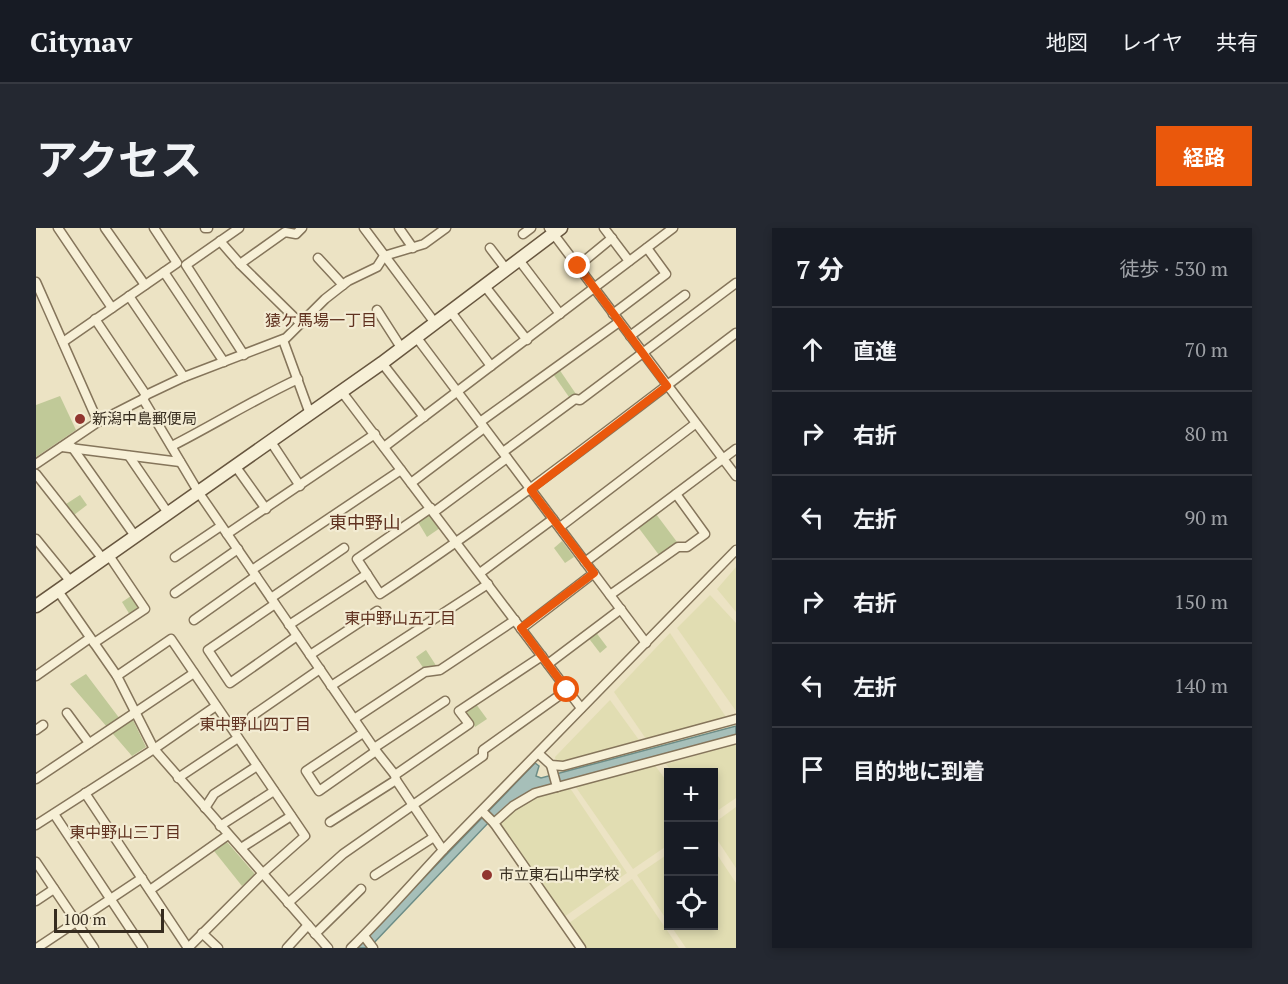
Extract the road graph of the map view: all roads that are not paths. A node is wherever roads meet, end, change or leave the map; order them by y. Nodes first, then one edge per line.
1 (58, 228) edge
2 (105, 228) edge
3 (154, 228) edge
4 (239, 228) edge
5 (302, 228) edge
6 (364, 228) edge
7 (399, 228) edge
8 (447, 228) edge
9 (531, 228) edge
10 (604, 228) edge
11 (673, 228) edge
12 (554, 230) edge
13 (288, 231) edge
14 (660, 232) edge
15 (523, 234) dead end
16 (612, 237) junction
17 (220, 241) junction
18 (413, 248) junction
19 (490, 248) dead end
20 (647, 248) junction
21 (384, 256) junction
22 (318, 258) dead end
23 (519, 260) junction
24 (629, 261) junction
25 (240, 264) junction
26 (578, 266) junction
27 (506, 269) junction
28 (164, 272) junction
29 (36, 282) edge
30 (736, 284) edge
31 (145, 285) junction
32 (343, 285) junction
33 (484, 285) junction
34 (595, 289) junction
35 (686, 295) dead end
36 (129, 296) junction
37 (112, 308) junction
38 (377, 310) dead end
39 (451, 312) junction
40 (560, 314) junction
41 (616, 318) junction
42 (95, 320) junction
43 (435, 323) junction
44 (300, 324) junction
45 (736, 333) edge
46 (630, 336) junction
47 (417, 338) junction
48 (283, 340) junction
49 (527, 340) junction
50 (63, 342) junction
51 (402, 349) junction
52 (643, 354) junction
53 (244, 355) junction
54 (224, 362) junction
55 (382, 363) junction
56 (491, 366) junction
57 (184, 377) junction
58 (298, 379) junction
59 (667, 386) junction
60 (342, 392) junction
61 (458, 392) junction
62 (144, 397) junction
63 (310, 414) junction
64 (424, 417) junction
65 (98, 422) junction
66 (695, 424) junction
67 (482, 425) junction
68 (375, 434) junction
69 (271, 442) junction
70 (171, 446) junction
71 (62, 447) junction
72 (72, 447) junction
73 (384, 447) junction
74 (736, 448) edge
75 (505, 454) junction
76 (129, 456) junction
77 (723, 459) junction
78 (180, 462) junction
79 (36, 464) edge
80 (236, 467) junction
81 (401, 470) junction
82 (36, 474) edge
83 (736, 476) edge
84 (411, 483) junction
85 (300, 486) junction
86 (531, 490) junction
87 (199, 493) junction
88 (676, 494) junction
89 (266, 509) junction
90 (432, 510) junction
91 (168, 513) junction
92 (553, 519) junction
93 (221, 526) junction
94 (560, 527) junction
95 (227, 534) junction
96 (135, 536) junction
97 (36, 539) edge
98 (458, 543) junction
99 (344, 548) dead end
100 (237, 549) junction
101 (45, 550) junction
102 (736, 550) edge
103 (105, 556) junction
104 (36, 557) edge
105 (175, 557) dead end
106 (585, 562) junction
107 (254, 573) junction
108 (480, 573) junction
109 (594, 573) junction
110 (366, 574) junction
111 (71, 582) junction
112 (488, 584) junction
113 (58, 591) junction
114 (175, 593) dead end
115 (610, 595) junction
116 (273, 601) junction
117 (36, 606) edge
118 (621, 609) junction
119 (377, 611) dead end
120 (194, 620) dead end
121 (515, 620) junction
122 (289, 624) junction
123 (521, 628) junction
124 (297, 636) junction
125 (92, 640) junction
126 (646, 643) junction
127 (310, 655) junction
128 (545, 660) junction
129 (320, 669) junction
130 (194, 673) junction
131 (36, 676) edge
132 (117, 676) junction
133 (331, 686) junction
134 (567, 690) junction
135 (445, 701) dead end
136 (216, 706) junction
137 (581, 708) junction
138 (136, 711) junction
139 (67, 713) dead end
140 (252, 716) dead end
141 (354, 719) junction
142 (736, 719) edge
143 (363, 733) junction
144 (238, 738) junction
145 (736, 739) edge
146 (89, 743) junction
147 (647, 746) junction
148 (154, 749) junction
149 (375, 750) junction
150 (539, 754) junction
151 (656, 759) junction
152 (257, 766) junction
153 (552, 769) junction
154 (36, 778) edge
155 (178, 778) junction
156 (395, 778) junction
157 (556, 785) junction
158 (274, 791) junction
159 (85, 793) junction
160 (413, 805) junction
161 (205, 808) junction
162 (483, 812) junction
163 (54, 814) junction
164 (291, 816) junction
165 (330, 822) dead end
166 (493, 822) junction
167 (36, 825) edge
168 (220, 826) junction
169 (228, 835) junction
170 (434, 837) junction
171 (241, 849) junction
172 (443, 850) junction
173 (36, 862) edge
174 (262, 874) junction
175 (375, 875) dead end
176 (142, 878) junction
177 (54, 889) junction
178 (150, 890) junction
179 (361, 890) dead end
180 (110, 899) junction
181 (36, 900) edge
182 (288, 903) junction
183 (76, 922) junction
184 (308, 925) junction
185 (202, 933) junction
186 (315, 933) junction
187 (364, 936) junction
188 (37, 948) edge
189 (94, 948) edge
190 (143, 948) edge
191 (188, 948) edge
192 (218, 948) edge
193 (287, 948) edge
194 (328, 948) edge
195 (351, 948) edge
196 (373, 948) edge
197 (581, 948) edge

1 - 37 street
2 - 31 street
3 - 28 street
4 - 17 street
5 - 13 street
6 - 21 street
7 - 18 street
8 - 18 street
9 - 15 street
10 - 16 street
11 - 14 street
12 - 23 street
12 - 26 street
13 - 25 street
14 - 20 street
16 - 24 street
16 - 26 street
17 - 25 street
17 - 53 street
18 - 21 street
19 - 27 street
20 - 24 street
20 - 41 street
21 - 32 street
21 - 43 street
22 - 32 street
23 - 27 street
23 - 40 street
24 - 34 street
25 - 44 street
26 - 34 street
27 - 33 street
28 - 31 street
28 - 54 street
29 - 50 street
30 - 52 street
31 - 36 street
32 - 44 street
33 - 39 street
33 - 49 street
34 - 40 street
34 - 41 street
35 - 46 street
36 - 37 street
36 - 57 street
37 - 42 street
38 - 51 street
39 - 43 street
39 - 56 street
40 - 49 street
41 - 46 street
41 - 67 street
42 - 50 street
42 - 62 street
43 - 47 street
44 - 48 street
45 - 59 street
46 - 52 street
47 - 51 street
47 - 61 street
48 - 53 street
48 - 58 street
49 - 56 street
50 - 65 street
51 - 55 street
52 - 59 street
52 - 75 street
53 - 54 street
54 - 57 street
55 - 60 street
55 - 64 street
56 - 61 street
57 - 62 street
58 - 63 street
58 - 70 street
59 - 66 street
59 - 86 street
60 - 63 street
60 - 68 street
61 - 64 street
61 - 67 street
62 - 65 street
62 - 70 street
63 - 69 street
64 - 73 street
65 - 71 street
66 - 77 street
66 - 94 street
67 - 75 street
67 - 84 street
68 - 73 street
68 - 85 street
69 - 80 street
69 - 85 street
70 - 78 street
71 - 72 street
71 - 79 street
72 - 76 street
72 - 96 street
73 - 81 street
74 - 77 street
75 - 86 street
75 - 90 street
76 - 78 street
76 - 91 street
77 - 83 street
77 - 88 street
78 - 87 street
80 - 87 street
80 - 89 street
81 - 84 street
81 - 107 street
82 - 103 street
84 - 90 street
85 - 89 street
86 - 92 street
86 - 98 street
87 - 91 street
87 - 93 street
88 - 106 street
88 - 115 street
89 - 95 street
90 - 98 street
90 - 110 street
91 - 96 street
92 - 94 street
92 - 108 street
93 - 95 street
93 - 105 street
94 - 106 street
95 - 100 street
96 - 103 street
97 - 101 street
98 - 108 street
98 - 110 street
99 - 116 street
100 - 107 street
100 - 114 street
101 - 104 street
101 - 111 street
102 - 126 street
103 - 111 street
103 - 125 street
106 - 109 street
107 - 116 street
107 - 120 street
108 - 112 street
109 - 115 street
109 - 123 street
110 - 122 street
111 - 113 street
112 - 121 street
112 - 133 street
113 - 117 street
113 - 125 street
115 - 118 street
116 - 122 street
116 - 124 street
118 - 126 street
118 - 128 street
119 - 127 street
121 - 123 street
121 - 141 street
122 - 124 street
123 - 128 street
124 - 127 street
125 - 131 street
125 - 132 street
126 - 137 street
127 - 129 street
128 - 134 street
128 - 156 street
129 - 133 street
129 - 140 street
130 - 132 street
130 - 136 street
130 - 138 street
132 - 138 street
133 - 141 street
134 - 137 street
134 - 160 street
135 - 149 street
136 - 144 street
136 - 148 street
137 - 150 street
138 - 146 street
138 - 148 street
139 - 146 street
141 - 143 street
142 - 147 street
143 - 149 street
143 - 149 street
144 - 152 street
144 - 155 street
145 - 151 street
146 - 154 street
147 - 151 street
147 - 153 street
148 - 155 street
148 - 159 street
149 - 156 street
150 - 153 street
150 - 162 street
151 - 157 street
152 - 158 street
152 - 161 street
153 - 157 street
155 - 161 street
156 - 160 street
156 - 165 street
157 - 166 street
158 - 164 street
158 - 168 street
159 - 163 street
159 - 176 street
160 - 170 street
160 - 182 street
161 - 168 street
162 - 166 street
162 - 172 street
163 - 167 street
163 - 180 street
164 - 171 street
164 - 174 street
166 - 197 street
168 - 169 street
169 - 171 street
169 - 178 street
170 - 172 street
170 - 175 street
171 - 174 street
172 - 187 street
173 - 177 street
174 - 182 street
174 - 185 street
176 - 178 street
176 - 180 street
177 - 181 street
177 - 183 street
178 - 191 street
179 - 186 street
180 - 183 street
180 - 190 street
182 - 184 street
183 - 188 street
183 - 189 street
184 - 186 street
184 - 193 street
185 - 191 street
185 - 192 street
186 - 194 street
187 - 195 street
187 - 196 street

